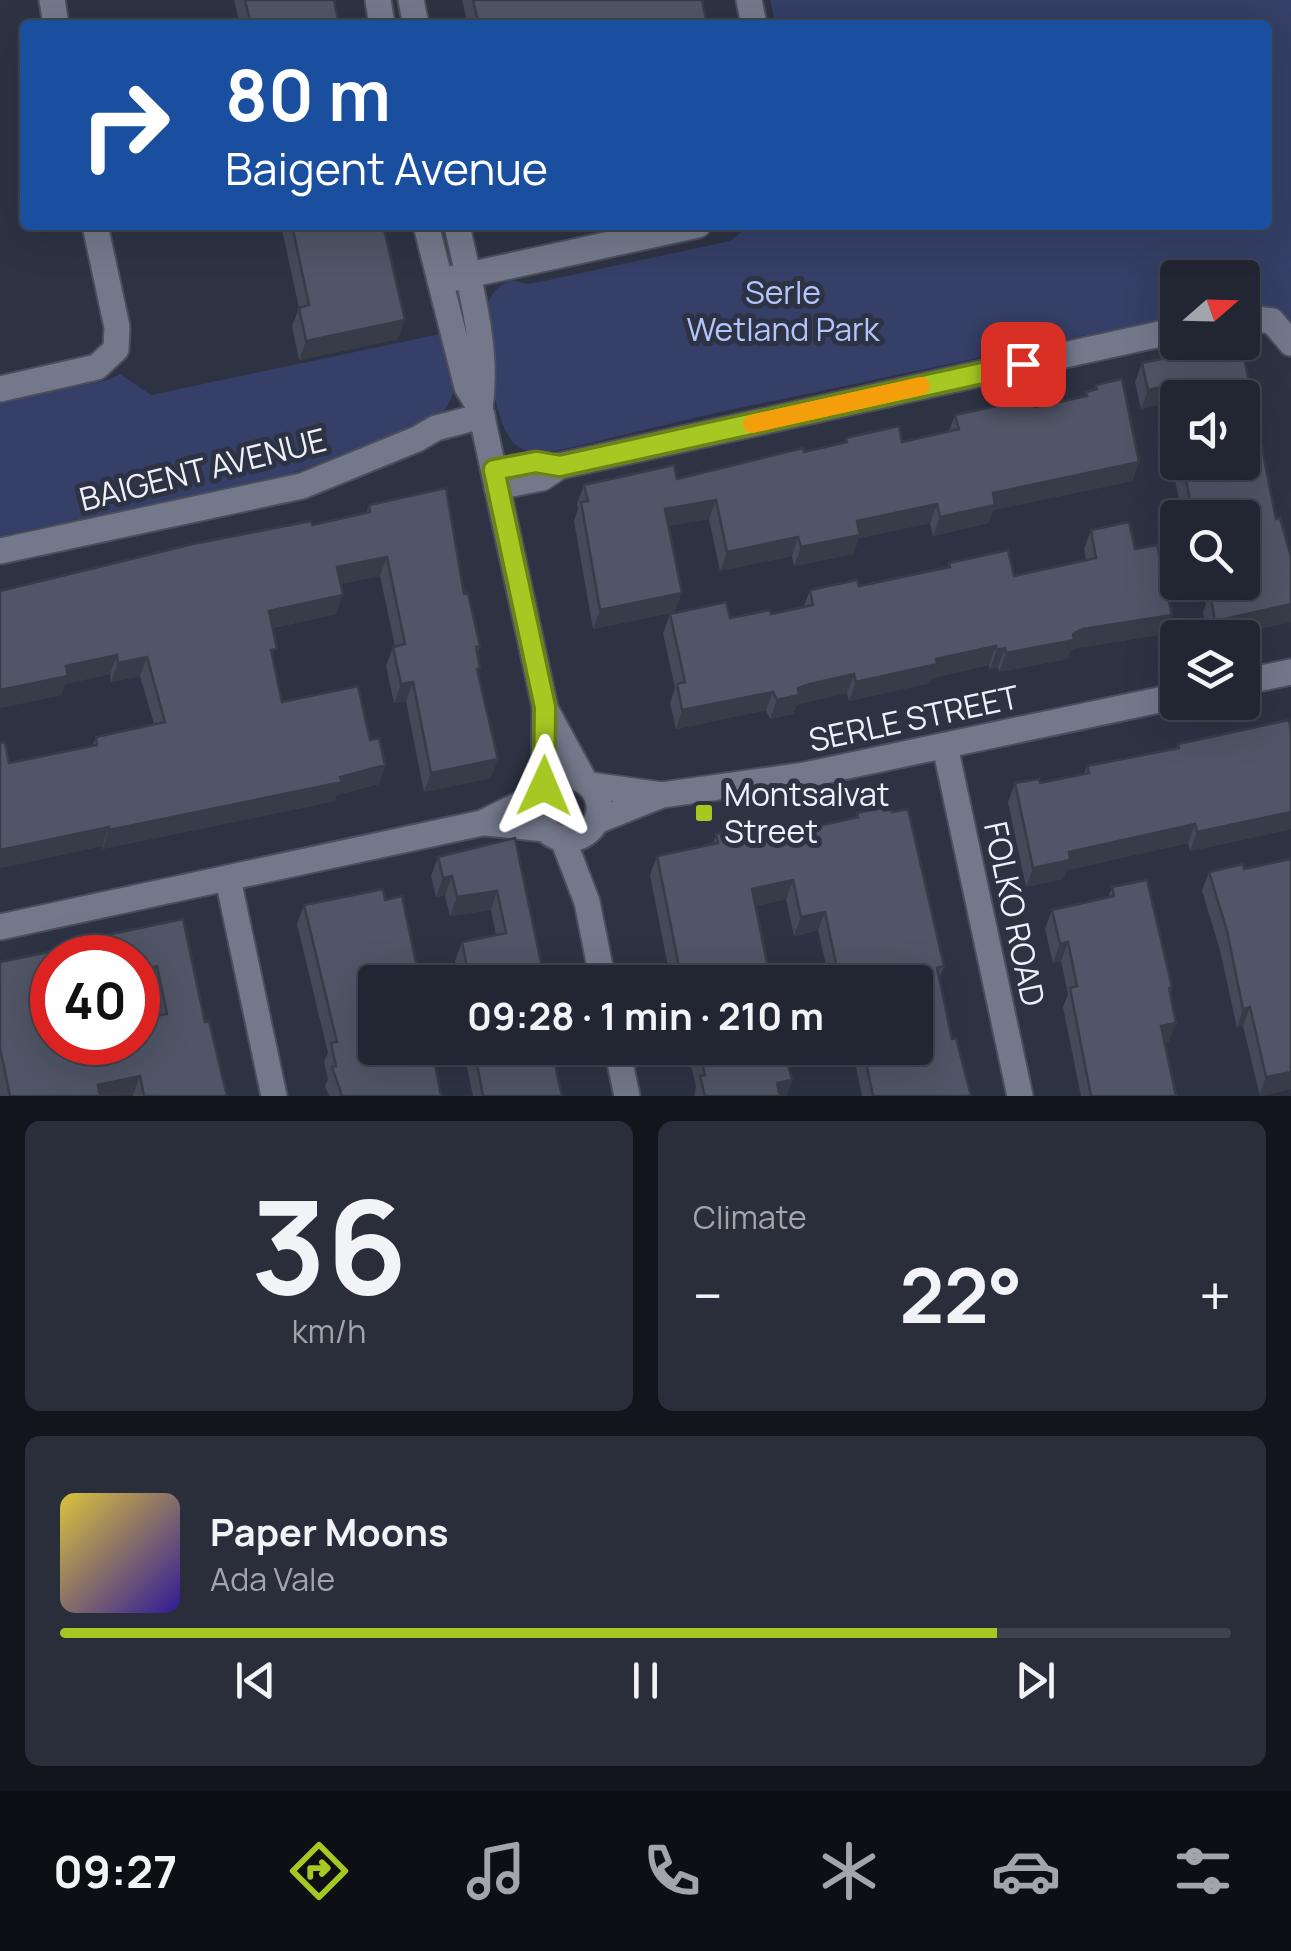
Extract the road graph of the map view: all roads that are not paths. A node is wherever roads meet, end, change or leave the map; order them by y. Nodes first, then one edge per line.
1 (96, 230) edge
2 (427, 230) edge
3 (458, 230) edge
4 (675, 230) edge
5 (467, 275) junction
6 (441, 281) junction
7 (1260, 319) edge
8 (1160, 334) edge
9 (1291, 343) edge
10 (0, 389) edge
11 (479, 405) junction
12 (496, 479) junction
13 (0, 551) edge
14 (1291, 672) edge
15 (1260, 678) edge
16 (1160, 700) edge
17 (545, 707) junction
18 (945, 746) junction
19 (587, 782) junction
20 (542, 791) junction
21 (662, 795) junction
22 (482, 823) junction
23 (594, 826) junction
24 (554, 834) junction
25 (228, 878) junction
26 (586, 902) junction
27 (0, 927) edge
28 (600, 965) edge
29 (621, 1065) edge
30 (274, 1096) edge
31 (627, 1096) edge
32 (1020, 1096) edge

1 - 10 street
2 - 6 street
3 - 5 street
4 - 5 street
5 - 6 street
5 - 11 street
6 - 11 street
7 - 9 street
8 - 12 street
11 - 12 street
11 - 13 street, BAIGENT AVENUE
12 - 17 street
14 - 15 street
16 - 18 street, SERLE STREET
17 - 19 street
17 - 20 street
18 - 21 street, SERLE STREET
18 - 32 street, FOLKO ROAD
19 - 20 street
19 - 21 street, SERLE STREET
19 - 23 street
20 - 22 street
20 - 24 street
21 - 23 street, SERLE STREET
22 - 24 street
22 - 25 street
23 - 24 street
23 - 26 street
24 - 26 street
25 - 27 street
25 - 30 street
26 - 28 street
29 - 31 street

